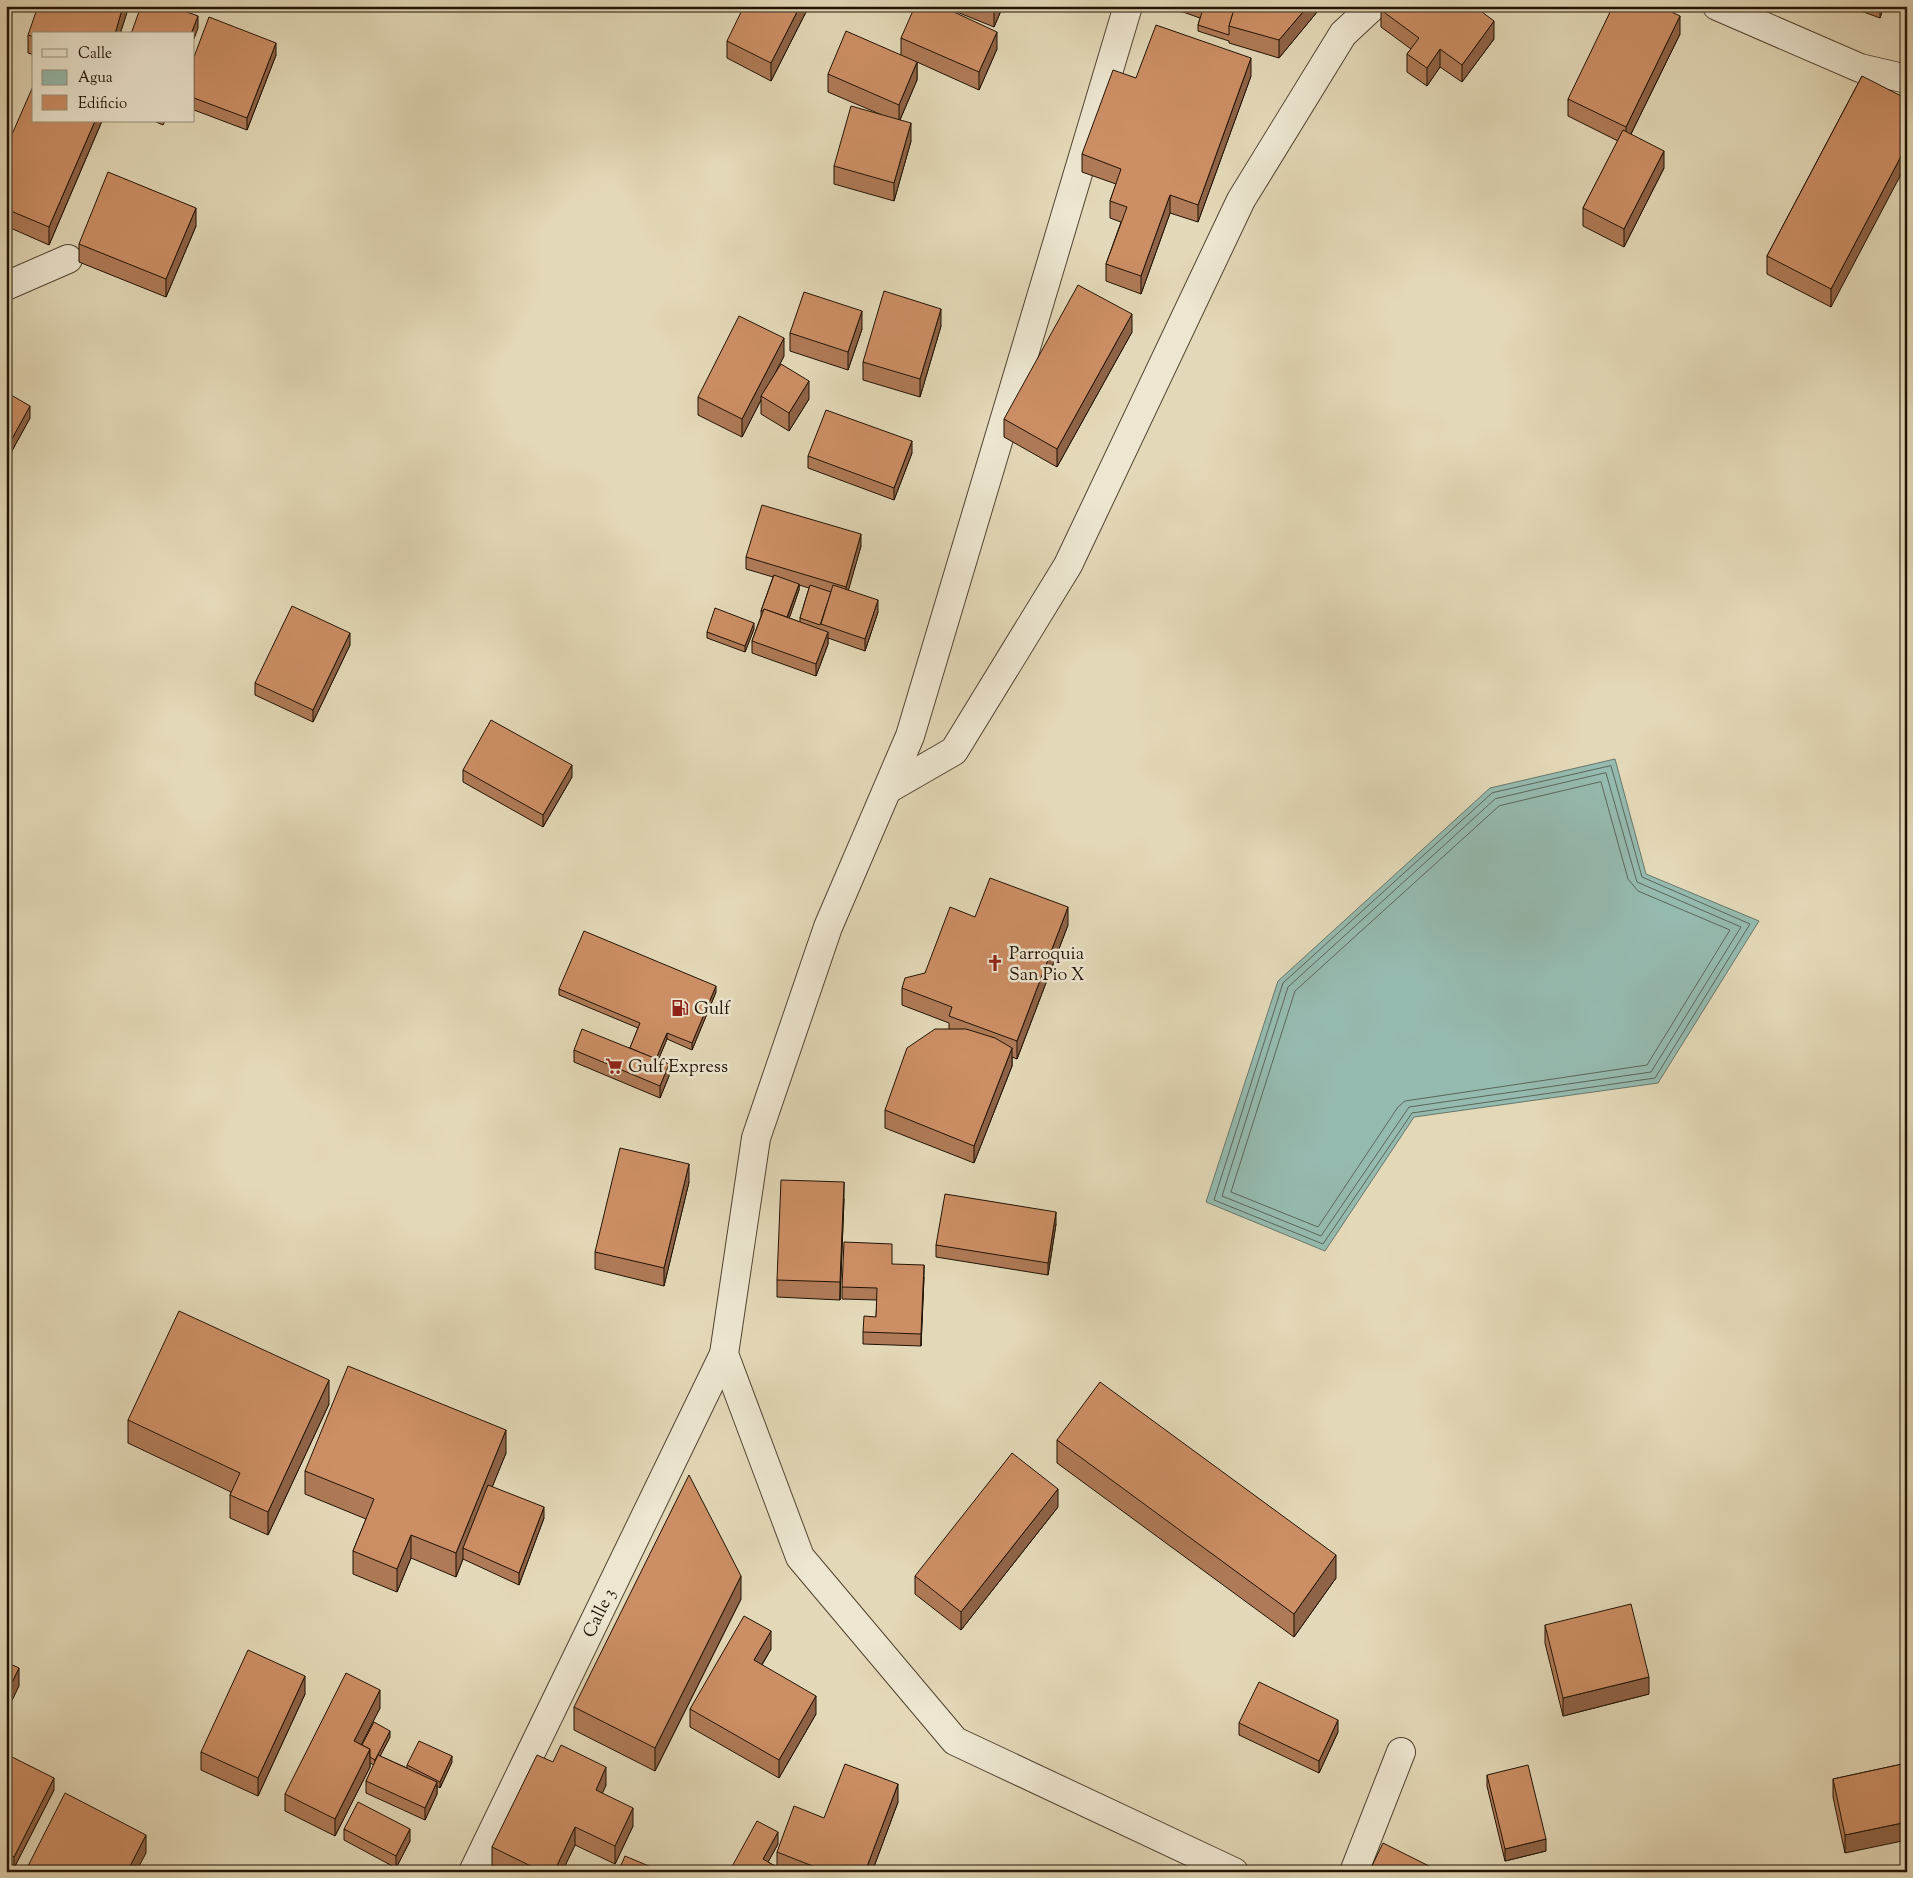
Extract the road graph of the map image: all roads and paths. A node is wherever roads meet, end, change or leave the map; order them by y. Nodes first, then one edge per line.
1 (1128, 6) edge
2 (1373, 6) edge
3 (1717, 6) edge
4 (1907, 78) edge
5 (68, 259) dead end
6 (6, 286) edge
7 (888, 789) junction
8 (724, 1354) junction
9 (1401, 1752) dead end
10 (473, 1872) edge
11 (1234, 1872) edge
12 (1354, 1872) edge

1 - 7 street
2 - 7 street
3 - 4 street
5 - 6 street
7 - 8 street
8 - 10 street, Calle 3
8 - 11 street
9 - 12 street

